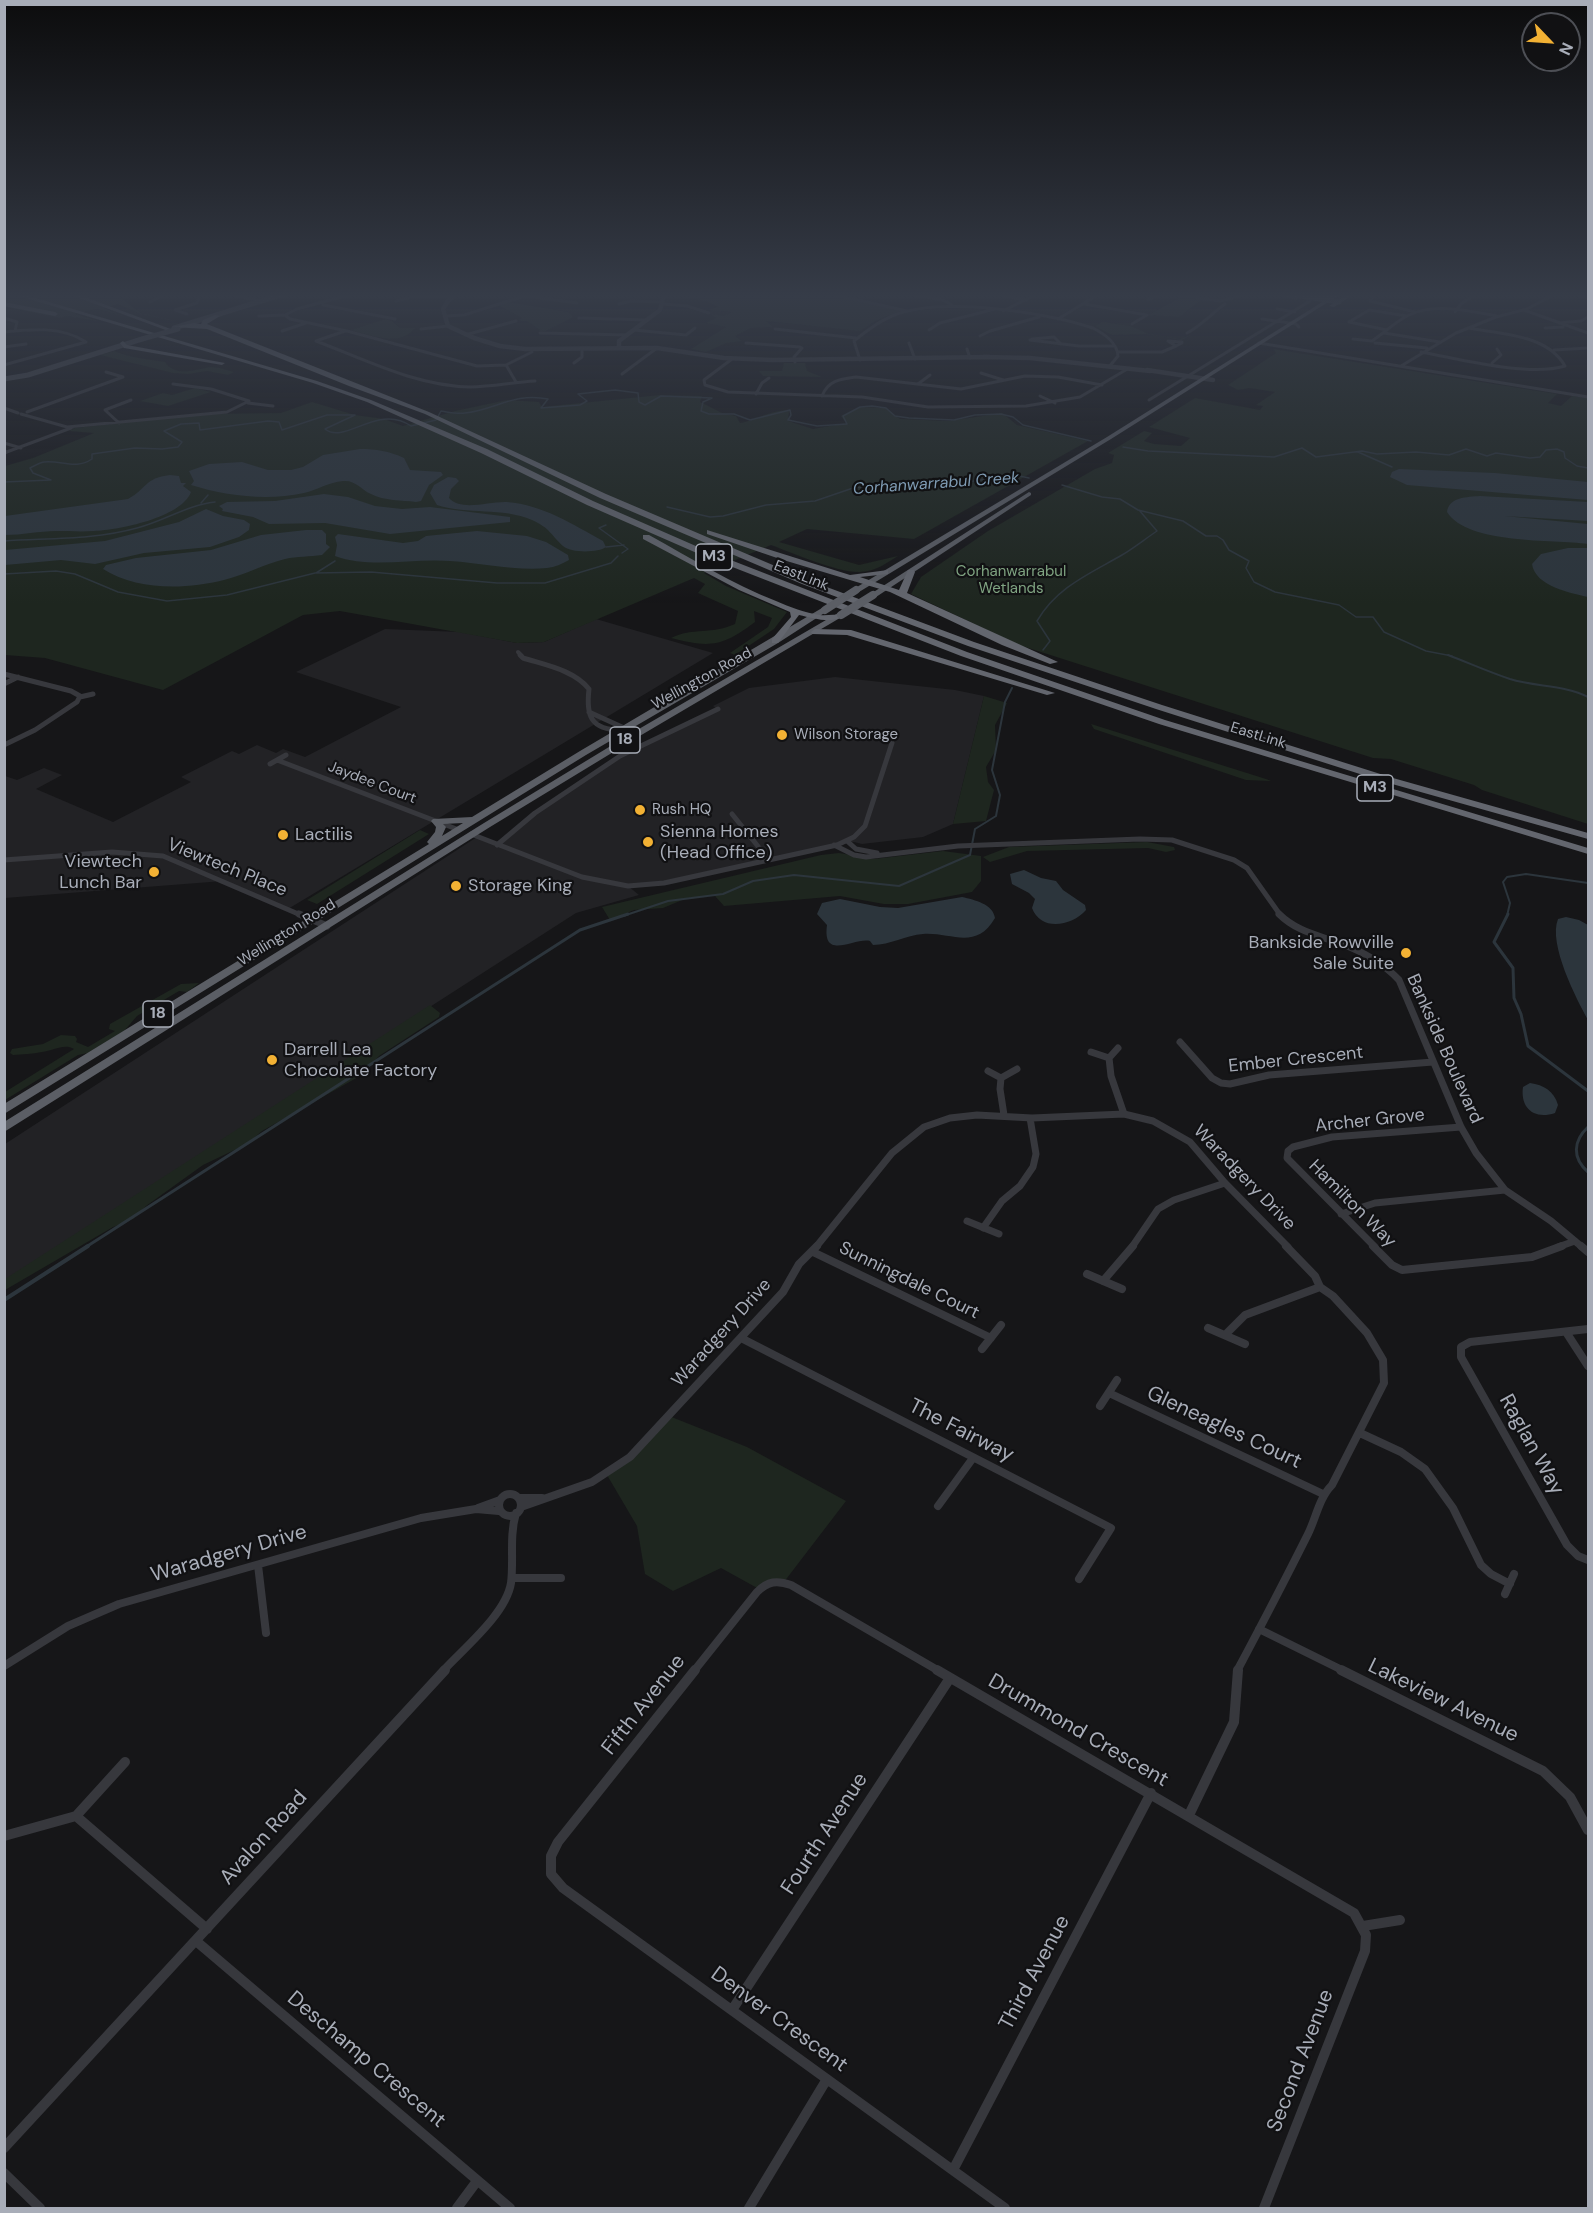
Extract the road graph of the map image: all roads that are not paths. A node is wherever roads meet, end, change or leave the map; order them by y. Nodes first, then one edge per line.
1 (65, 397) edge
2 (238, 397) edge
3 (355, 397) edge
4 (358, 397) edge
5 (386, 397) edge
6 (868, 397) edge
7 (1043, 397) edge
8 (1079, 397) edge
9 (1154, 397) edge
10 (1172, 397) edge
11 (1186, 397) edge
12 (131, 400) dead end
13 (1149, 400) dead end
14 (369, 401) junction
15 (248, 403) junction
16 (1055, 403) junction
17 (273, 406) dead end
18 (4, 408) edge
19 (23, 413) junction
20 (119, 423) junction
21 (71, 427) junction
22 (4, 443) edge
23 (21, 448) junction
24 (4, 453) edge
25 (603, 496) junction
26 (1000, 502) junction
27 (590, 503) junction
28 (1012, 505) junction
29 (885, 572) junction
30 (911, 572) junction
31 (834, 573) junction
32 (871, 589) junction
33 (902, 594) junction
34 (794, 610) junction
35 (822, 616) junction
36 (840, 616) joint
37 (815, 632) junction
38 (865, 637) junction
39 (775, 641) junction
40 (518, 652) dead end
41 (4, 674) edge
42 (19, 677) junction
43 (4, 684) edge
44 (93, 694) dead end
45 (80, 697) junction
46 (718, 709) dead end
47 (588, 711) junction
48 (1162, 722) junction
49 (1216, 724) junction
50 (607, 728) junction
51 (621, 730) junction
52 (635, 735) junction
53 (892, 743) dead end
54 (4, 745) edge
55 (584, 753) junction
56 (286, 755) dead end
57 (277, 760) junction
58 (270, 764) dead end
59 (732, 814) dead end
60 (474, 820) junction
61 (436, 821) junction
62 (459, 830) junction
63 (471, 834) junction
64 (1588, 836) edge
65 (847, 841) junction
66 (497, 845) junction
67 (834, 845) junction
68 (422, 851) junction
69 (1588, 851) edge
70 (910, 853) junction
71 (4, 860) edge
72 (769, 860) junction
73 (312, 920) junction
74 (327, 926) junction
75 (1180, 1042) dead end
76 (1118, 1048) dead end
77 (1091, 1052) dead end
78 (1109, 1058) junction
79 (1433, 1062) junction
80 (1017, 1069) dead end
81 (988, 1071) dead end
82 (1001, 1078) junction
83 (4, 1110) edge
84 (1125, 1114) junction
85 (1005, 1115) junction
86 (1030, 1118) junction
87 (1461, 1127) junction
88 (4, 1128) edge
89 (1287, 1154) joint
90 (1226, 1183) junction
91 (1505, 1191) junction
92 (1341, 1214) junction
93 (967, 1221) dead end
94 (983, 1228) junction
95 (999, 1234) dead end
96 (1575, 1241) junction
97 (813, 1252) junction
98 (1588, 1252) edge
99 (1087, 1274) dead end
100 (1103, 1281) junction
101 (1320, 1287) junction
102 (1122, 1289) dead end
103 (1001, 1325) dead end
104 (1208, 1328) dead end
105 (1588, 1329) edge
106 (1566, 1332) junction
107 (1225, 1335) junction
108 (741, 1338) junction
109 (991, 1338) junction
110 (1245, 1344) dead end
111 (982, 1349) dead end
112 (1588, 1366) edge
113 (1117, 1380) dead end
114 (1109, 1393) junction
115 (1100, 1406) dead end
116 (1360, 1433) junction
117 (974, 1458) junction
118 (1323, 1494) junction
119 (500, 1500) junction
120 (519, 1506) junction
121 (938, 1506) dead end
122 (476, 1509) junction
123 (501, 1513) junction
124 (511, 1536) junction
125 (1588, 1560) edge
126 (258, 1565) junction
127 (1514, 1574) dead end
128 (513, 1578) junction
129 (561, 1578) dead end
130 (1079, 1579) dead end
131 (767, 1583) joint
132 (1510, 1584) junction
133 (1505, 1594) dead end
134 (1259, 1629) junction
135 (266, 1633) dead end
136 (4, 1666) edge
137 (950, 1678) junction
138 (125, 1762) dead end
139 (1150, 1793) junction
140 (1189, 1815) junction
141 (76, 1816) junction
142 (1588, 1830) edge
143 (4, 1836) edge
144 (552, 1852) joint
145 (1400, 1920) dead end
146 (1363, 1926) junction
147 (207, 1929) junction
148 (196, 1941) junction
149 (732, 2010) junction
150 (827, 2079) junction
151 (4, 2148) edge
152 (953, 2170) junction
153 (4, 2173) edge
154 (477, 2181) junction
155 (40, 2208) edge
156 (457, 2208) edge
157 (510, 2208) edge
158 (749, 2208) edge
159 (1005, 2208) edge
160 (1264, 2208) edge

1 - 19 street
2 - 15 street
3 - 14 highway
4 - 14 highway, EastLink / M3
5 - 25 highway, EastLink / M3
6 - 16 street
7 - 16 street
8 - 16 street
9 - 13 street
10 - 26 highway, Wellington Road / 18
11 - 28 highway, Wellington Road / 18
12 - 20 street
14 - 27 highway, EastLink / M3
15 - 17 street
15 - 20 street
18 - 19 street
19 - 21 street
20 - 21 street
21 - 23 street
22 - 23 street
23 - 24 street
25 - 31 highway
25 - 49 highway, EastLink / M3
26 - 28 highway
26 - 29 highway, Wellington Road / 18
27 - 34 highway
27 - 48 highway, EastLink / M3
28 - 30 highway, Wellington Road / 18
29 - 31 highway
29 - 32 highway, Wellington Road / 18
30 - 32 highway, Wellington Road / 18
30 - 33 highway
31 - 32 highway
32 - 33 highway
32 - 35 highway, Wellington Road / 18, bridge
32 - 36 highway, Wellington Road / 18, bridge
33 - 49 highway
34 - 35 highway
34 - 39 highway
35 - 36 highway
35 - 37 highway, Wellington Road / 18
35 - 38 highway
35 - 39 highway, Wellington Road / 18
37 - 38 highway
37 - 52 highway, Wellington Road / 18
38 - 48 highway
39 - 51 highway, Wellington Road / 18
40 - 47 street
41 - 42 street
42 - 43 street
42 - 45 street
44 - 45 street
45 - 54 street
46 - 66 street
47 - 50 street
47 - 51 street
48 - 69 highway, EastLink / M3
49 - 64 highway, EastLink / M3
50 - 51 street
50 - 55 highway
51 - 52 highway
51 - 55 highway, Wellington Road / 18
52 - 63 highway, Wellington Road / 18
53 - 65 street
55 - 60 highway, Wellington Road / 18
56 - 57 street
57 - 58 street
57 - 61 street, Jaydee Court
59 - 72 street
60 - 61 highway
60 - 62 highway, Wellington Road / 18
61 - 62 street, Jaydee Court
61 - 68 highway
62 - 63 highway
62 - 68 highway, Wellington Road / 18
63 - 66 street
63 - 74 highway, Wellington Road / 18
65 - 67 street
65 - 70 street, Bankside Boulevard
66 - 72 street
67 - 70 street, Bankside Boulevard
67 - 72 street
68 - 73 highway, Wellington Road / 18
70 - 79 street, Bankside Boulevard
71 - 73 street, Viewtech Place
73 - 74 street, Viewtech Place
73 - 83 highway, Wellington Road / 18
74 - 88 highway, Wellington Road / 18
75 - 79 street, Ember Crescent
76 - 78 street
77 - 78 street
78 - 84 street
79 - 87 street, Bankside Boulevard
80 - 82 street
81 - 82 street
82 - 85 street
84 - 86 street, Waradgery Drive
84 - 90 street, Waradgery Drive
85 - 86 street, Waradgery Drive
85 - 97 street, Waradgery Drive
86 - 94 street
87 - 89 street, Archer Grove
87 - 91 street, Bankside Boulevard
89 - 92 street, Hamilton Way
90 - 100 street
90 - 101 street, Waradgery Drive
91 - 92 street
91 - 96 street, Bankside Boulevard
92 - 96 street, Hamilton Way
93 - 94 street
94 - 95 street
96 - 98 street, Bankside Boulevard
97 - 108 street, Waradgery Drive
97 - 109 street, Sunningdale Court
99 - 100 street
100 - 102 street
101 - 107 street
101 - 116 street, Waradgery Drive
103 - 109 street, Sunningdale Court
104 - 107 street
105 - 106 street
106 - 112 street
106 - 125 street, Raglan Way
107 - 110 street
108 - 117 street, The Fairway
108 - 120 street, Waradgery Drive
109 - 111 street, Sunningdale Court
113 - 114 street
114 - 115 street
114 - 118 street, Gleneagles Court
116 - 118 street, Waradgery Drive
116 - 132 street
117 - 121 street
117 - 130 street, The Fairway
118 - 134 street, Waradgery Drive
119 - 120 street, Waradgery Drive
119 - 122 street, Waradgery Drive
119 - 123 street
120 - 123 street, Waradgery Drive
120 - 124 street, Avalon Road
122 - 123 street, Waradgery Drive
122 - 126 street, Waradgery Drive
123 - 124 street, Avalon Road
124 - 128 street, Avalon Road
126 - 135 street
126 - 136 street, Waradgery Drive
127 - 132 street
128 - 129 street
128 - 147 street, Avalon Road
131 - 137 street, Drummond Crescent
131 - 144 street, Fifth Avenue
132 - 133 street
134 - 140 street, Waradgery Drive
134 - 142 street, Lakeview Avenue
137 - 139 street, Drummond Crescent
137 - 149 street, Fourth Avenue
138 - 141 street
139 - 140 street, Drummond Crescent
139 - 152 street, Third Avenue
140 - 146 street, Drummond Crescent
141 - 143 street
141 - 147 street
144 - 149 street, Denver Crescent
145 - 146 street
146 - 160 street, Second Avenue
147 - 148 street, Avalon Road
148 - 151 street, Avalon Road
148 - 154 street, Deschamp Crescent
149 - 150 street, Denver Crescent
150 - 152 street, Denver Crescent
150 - 158 street
152 - 159 street, Denver Crescent
153 - 155 street
154 - 156 street
154 - 157 street, Deschamp Crescent

